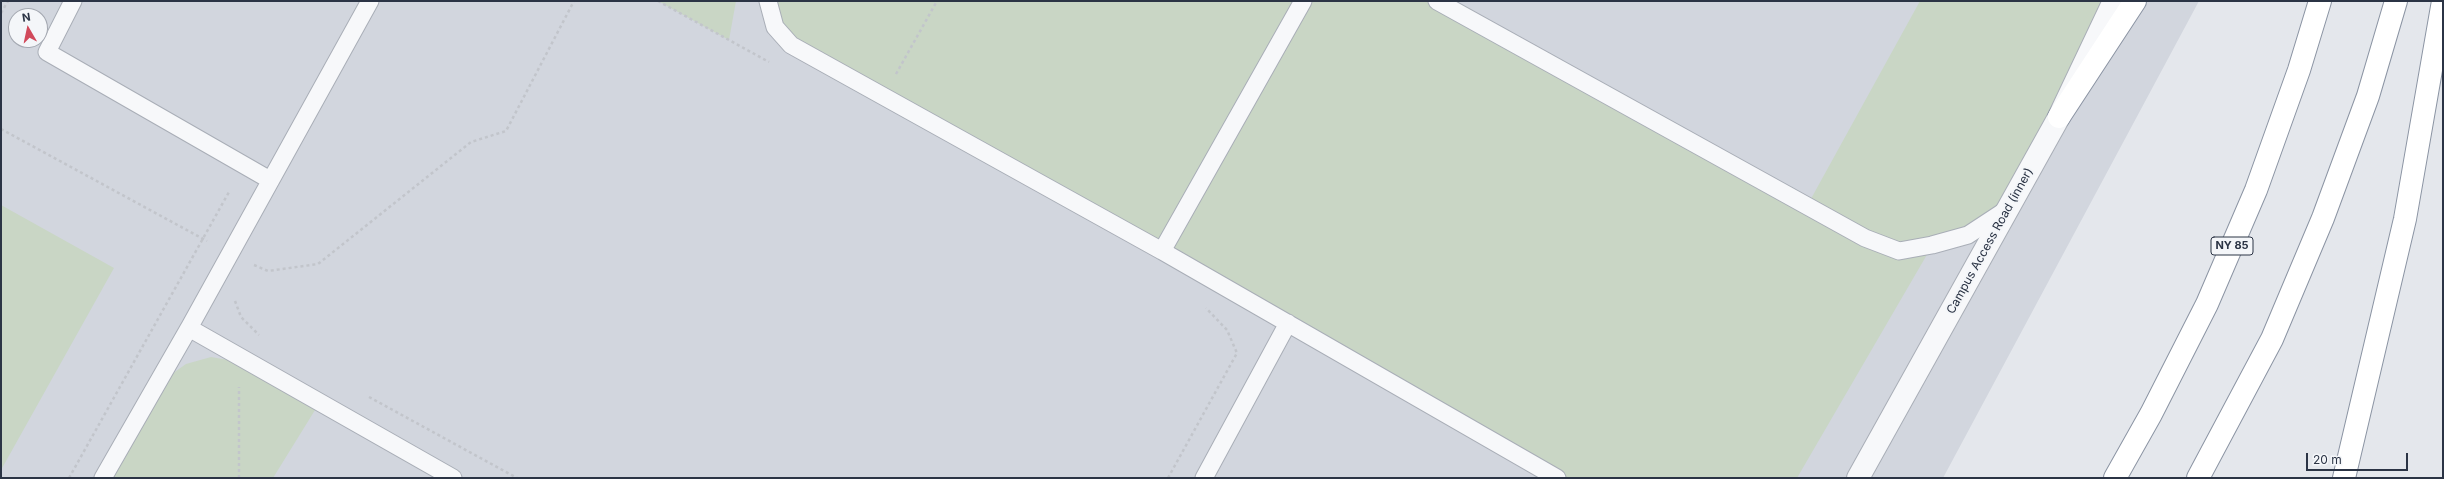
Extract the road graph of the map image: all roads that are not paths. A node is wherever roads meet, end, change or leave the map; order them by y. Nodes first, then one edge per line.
1 (73, 1) edge
2 (370, 1) edge
3 (768, 1) edge
4 (1302, 1) edge
5 (2114, 1) edge
6 (2135, 1) edge
7 (2320, 1) edge
8 (2396, 1) edge
9 (2443, 1) edge
10 (1448, 4) edge
11 (2059, 117) junction
12 (270, 180) junction
13 (2008, 209) junction
14 (1162, 251) junction
15 (1288, 324) junction
16 (189, 328) junction
17 (103, 478) edge
18 (453, 478) edge
19 (1204, 478) edge
20 (1557, 478) edge
21 (1858, 478) edge
22 (2115, 478) edge
23 (2198, 478) edge
24 (2344, 478) edge

1 - 12 lane
2 - 12 lane
3 - 14 lane
4 - 14 lane
5 - 11 street, Campus Access Road (inner)
6 - 11 highway
7 - 22 highway, NY 85
8 - 23 highway
9 - 24 highway
10 - 13 lane
11 - 13 street, Campus Access Road (inner)
12 - 16 lane
13 - 21 street, Campus Access Road (inner)
14 - 15 lane
15 - 19 lane
15 - 20 lane
16 - 17 lane
16 - 18 lane

